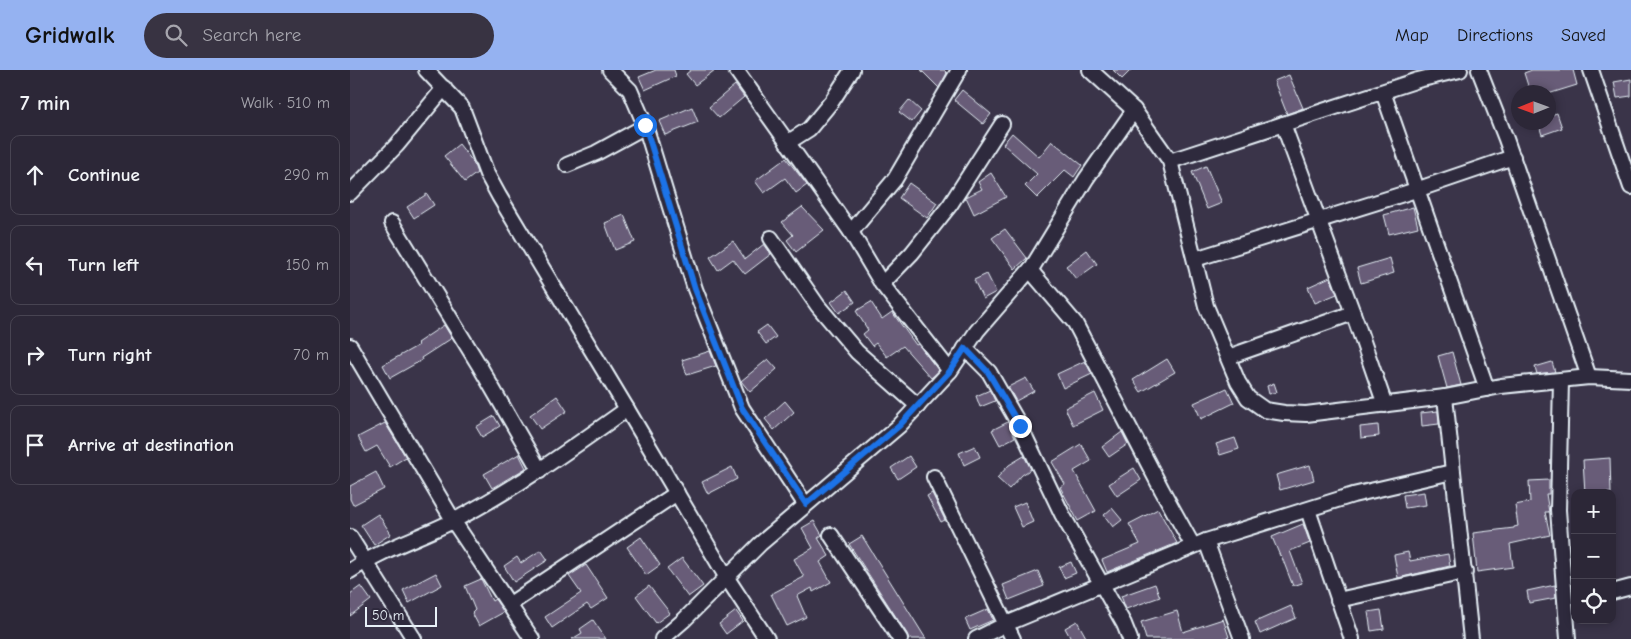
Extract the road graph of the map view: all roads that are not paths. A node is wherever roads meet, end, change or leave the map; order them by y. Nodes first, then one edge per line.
1 (426, 70) edge
2 (610, 70) edge
3 (736, 70) edge
4 (852, 70) edge
5 (959, 70) edge
6 (1460, 70) edge
7 (1479, 70) edge
8 (1591, 70) edge
9 (1092, 71) edge
10 (444, 88) junction
11 (1383, 92) junction
12 (1134, 110) junction
13 (1002, 124) dead end
14 (1283, 124) junction
15 (645, 125) junction
16 (786, 143) junction
17 (1513, 157) junction
18 (1170, 161) junction
19 (567, 166) dead end
20 (1631, 187) edge
21 (1416, 190) junction
22 (350, 193) edge
23 (1319, 221) junction
24 (392, 223) dead end
25 (850, 232) junction
26 (771, 238) dead end
27 (1194, 259) junction
28 (1030, 270) junction
29 (882, 284) junction
30 (1353, 313) junction
31 (350, 346) edge
32 (965, 348) junction
33 (1228, 357) junction
34 (950, 371) junction
35 (1589, 378) junction
36 (1631, 379) edge
37 (1561, 381) junction
38 (1487, 389) junction
39 (1445, 397) junction
40 (1385, 405) junction
41 (918, 406) junction
42 (627, 409) junction
43 (540, 471) junction
44 (1452, 472) junction
45 (934, 477) dead end
46 (677, 494) junction
47 (806, 504) junction
48 (1308, 510) junction
49 (454, 521) junction
50 (830, 535) dead end
51 (350, 537) edge
52 (1199, 544) junction
53 (364, 561) junction
54 (350, 571) edge
55 (1465, 572) junction
56 (726, 578) junction
57 (1101, 585) junction
58 (1631, 587) edge
59 (1616, 591) edge
60 (1338, 600) junction
61 (1570, 602) edge
62 (510, 604) junction
63 (1006, 624) junction
64 (414, 639) edge
65 (532, 639) edge
66 (662, 639) edge
67 (768, 639) edge
68 (900, 639) edge
69 (976, 639) edge
70 (1013, 639) edge
71 (1130, 639) edge
72 (1242, 639) edge
73 (1352, 639) edge
74 (1471, 639) edge
75 (1568, 639) edge

1 - 10 street
2 - 15 street
3 - 16 street
4 - 16 street
5 - 25 street
6 - 11 street
7 - 17 street
8 - 20 street
9 - 12 street
10 - 22 street
10 - 42 street
11 - 14 street
11 - 21 street
12 - 18 street
12 - 28 street
13 - 29 street
14 - 18 street
14 - 23 street
15 - 19 street
15 - 47 street
16 - 25 street
17 - 21 street
17 - 35 street
18 - 27 street
21 - 23 street
21 - 38 street
23 - 27 street
23 - 30 street
24 - 43 street
25 - 29 street
26 - 41 street
27 - 33 street
28 - 32 street
28 - 52 street
29 - 34 street
30 - 33 street
30 - 40 street
31 - 49 street
32 - 34 street
32 - 57 street
33 - 40 street
34 - 41 street
35 - 36 street
35 - 37 street
37 - 38 street
37 - 61 street
38 - 39 street
39 - 40 street
39 - 44 street
41 - 47 street
42 - 43 street
42 - 46 street
43 - 49 street
44 - 48 street
44 - 55 street
45 - 63 street
46 - 56 street
46 - 62 street
47 - 56 street
48 - 52 street
48 - 60 street
49 - 53 street
49 - 62 street
50 - 68 street
51 - 53 street
52 - 57 street
52 - 72 street
53 - 54 street
53 - 64 street
55 - 60 street
55 - 74 street
56 - 66 street
56 - 67 street
57 - 63 street
57 - 71 street
58 - 59 street
60 - 73 street
61 - 75 street
62 - 65 street
63 - 69 street
63 - 70 street

